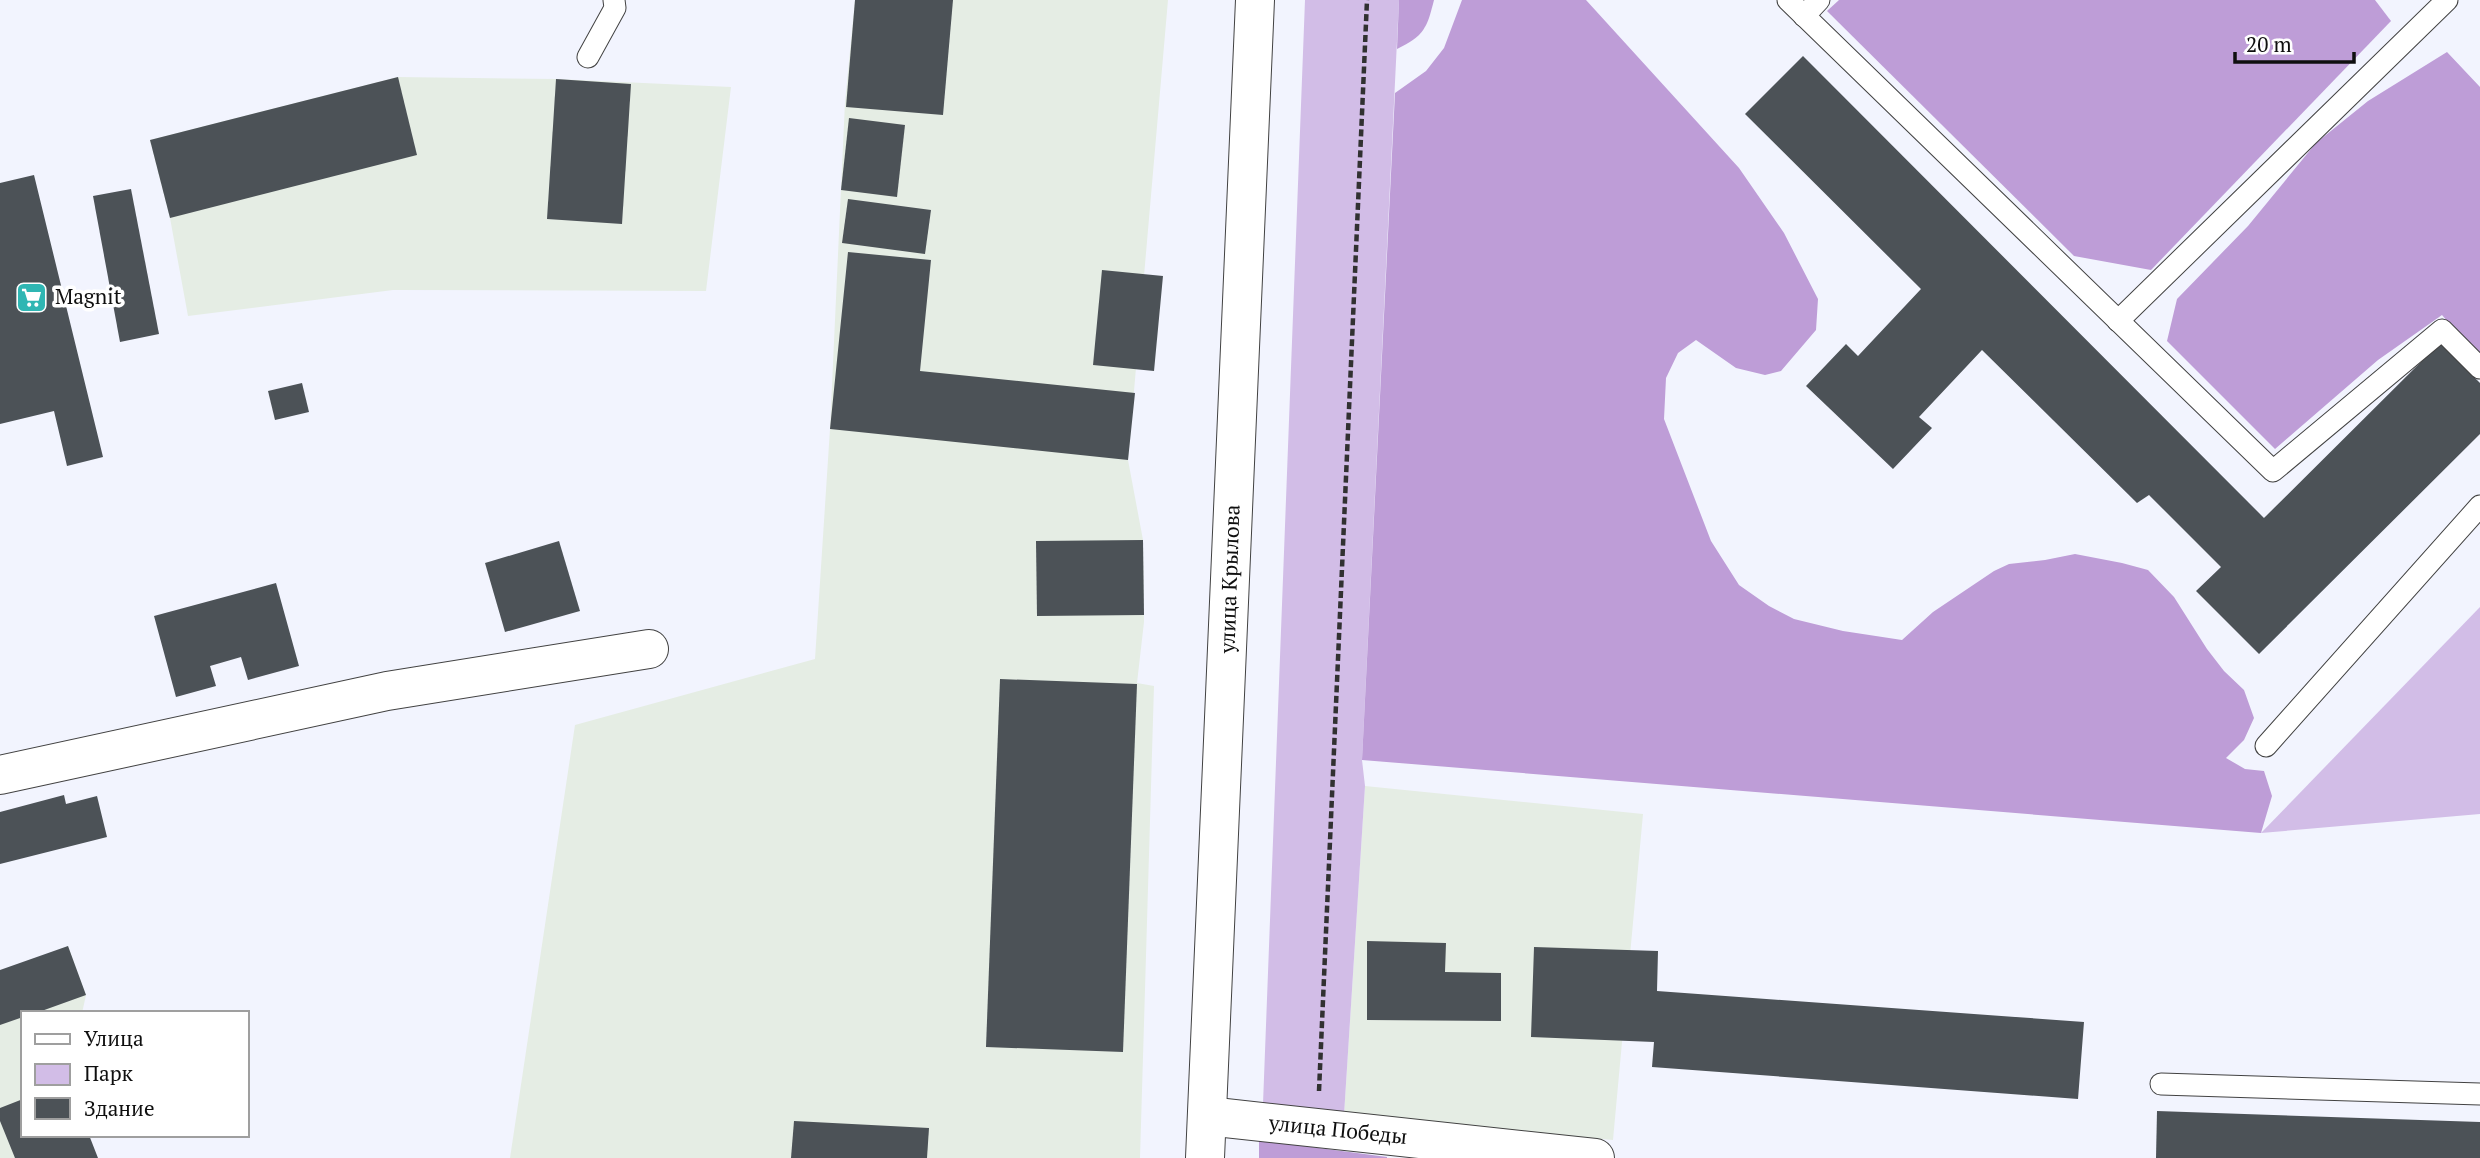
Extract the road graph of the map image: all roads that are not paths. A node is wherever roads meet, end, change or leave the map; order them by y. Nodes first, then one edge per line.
1 (614, 0) edge
2 (1255, 0) edge
3 (1788, 0) edge
4 (1819, 0) edge
5 (2447, 0) edge
6 (1804, 16) junction
7 (588, 57) dead end
8 (2118, 321) junction
9 (2480, 368) edge
10 (2480, 506) edge
11 (649, 649) dead end
12 (2266, 746) dead end
13 (0, 775) edge
14 (2161, 1084) dead end
15 (2480, 1094) edge
16 (1207, 1116) junction
17 (1205, 1158) edge
18 (1595, 1158) edge

1 - 7 lane
2 - 16 street, улица Крылова
3 - 6 lane
4 - 6 lane
5 - 8 lane
6 - 8 lane
8 - 9 lane
10 - 12 lane
11 - 13 street
14 - 15 lane
16 - 17 street, улица Крылова
16 - 18 street, улица Победы

